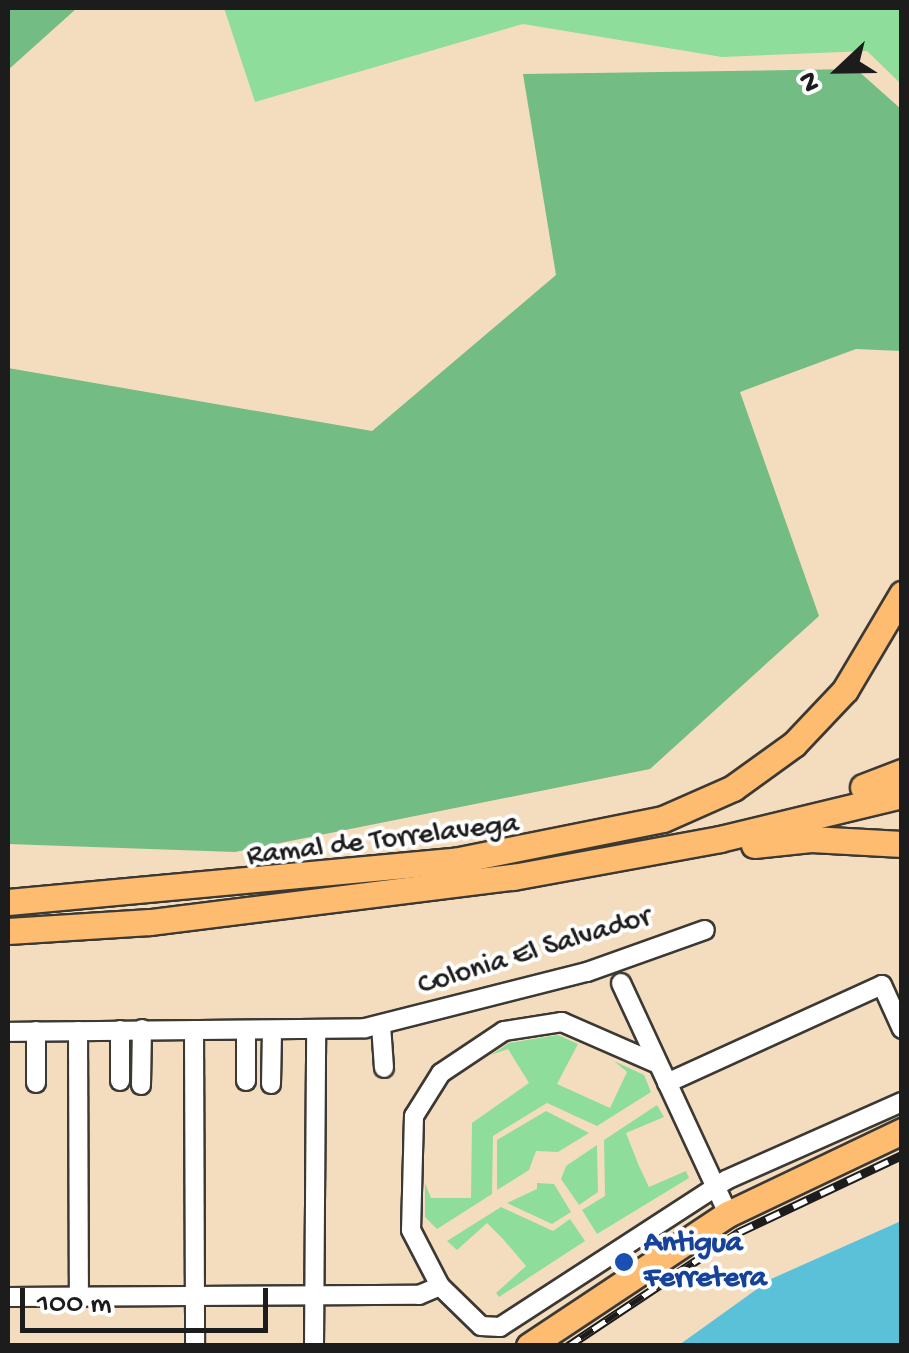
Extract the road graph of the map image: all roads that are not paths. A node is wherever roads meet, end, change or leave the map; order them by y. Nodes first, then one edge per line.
1 (902, 594) edge
2 (902, 772) edge
3 (902, 780) edge
4 (864, 787) junction
5 (902, 795) edge
6 (902, 844) edge
7 (8, 902) edge
8 (150, 922) junction
9 (8, 930) edge
10 (704, 930) dead end
11 (621, 983) dead end
12 (381, 1025) junction
13 (142, 1029) junction
14 (902, 1029) edge
15 (78, 1030) junction
16 (120, 1030) junction
17 (194, 1030) junction
18 (36, 1031) junction
19 (246, 1031) junction
20 (272, 1031) junction
21 (316, 1031) junction
22 (8, 1032) edge
23 (658, 1064) junction
24 (384, 1068) dead end
25 (246, 1081) dead end
26 (120, 1082) dead end
27 (36, 1083) dead end
28 (666, 1083) junction
29 (270, 1084) dead end
30 (142, 1085) dead end
31 (902, 1102) edge
32 (902, 1132) edge
33 (712, 1190) junction
34 (728, 1214) junction
35 (440, 1286) junction
36 (196, 1296) junction
37 (79, 1297) junction
38 (314, 1297) junction
39 (8, 1298) edge
40 (195, 1346) edge
41 (314, 1346) edge
42 (529, 1346) edge

1 - 7 highway
2 - 4 highway
3 - 4 highway
4 - 7 highway, Ramal de Torrelavega
5 - 8 highway, Ramal de Torrelavega
6 - 8 highway
8 - 9 highway, Ramal de Torrelavega
10 - 12 street, Colonia El Salvador
11 - 23 street
12 - 21 street, Colonia El Salvador
12 - 24 street
13 - 16 street, Colonia El Salvador
13 - 17 street, Colonia El Salvador
13 - 30 street
14 - 28 street
15 - 16 street, Colonia El Salvador
15 - 18 street, Colonia El Salvador
15 - 37 street
16 - 26 street
17 - 19 street, Colonia El Salvador
17 - 36 street
18 - 22 street, Colonia El Salvador
18 - 27 street
19 - 20 street, Colonia El Salvador
19 - 25 street
20 - 21 street, Colonia El Salvador
20 - 29 street
21 - 38 street
23 - 28 street
23 - 35 street
28 - 33 street
31 - 33 street
32 - 34 highway
33 - 34 street
33 - 35 street
34 - 42 highway
35 - 38 street
36 - 37 street
36 - 38 street
36 - 40 street
37 - 39 street
38 - 41 street

